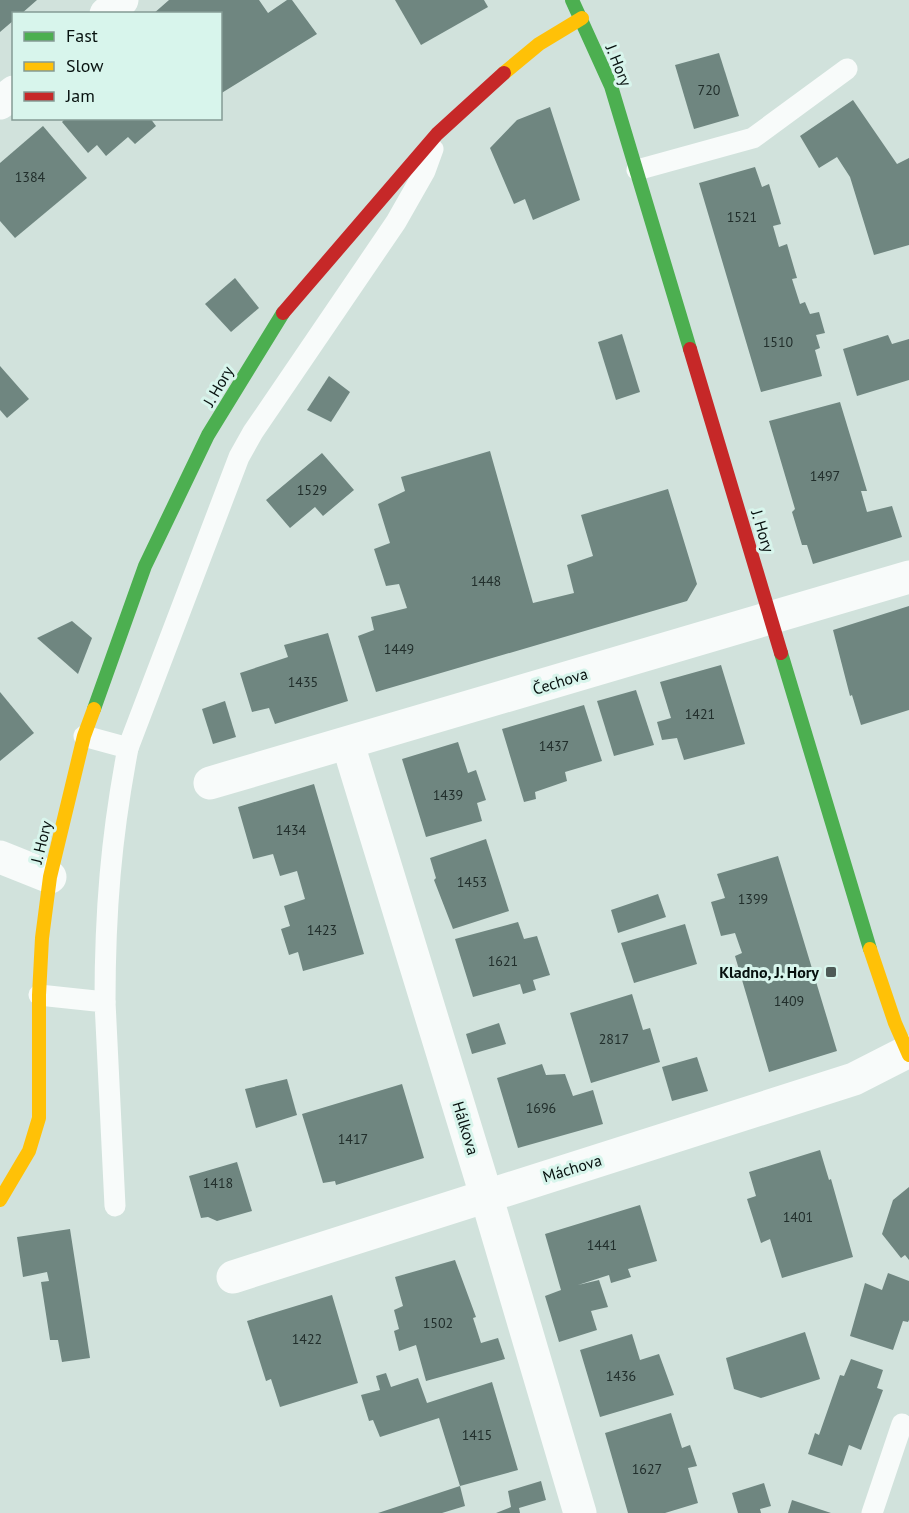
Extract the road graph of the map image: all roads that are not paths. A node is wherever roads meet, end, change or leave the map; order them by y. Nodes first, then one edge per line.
1 (122, 0) edge
2 (572, 0) edge
3 (108, 12) edge
4 (582, 18) junction
5 (847, 69) dead end
6 (12, 94) edge
7 (0, 103) edge
8 (437, 134) junction
9 (637, 170) junction
10 (909, 577) edge
11 (772, 618) junction
12 (84, 736) junction
13 (348, 744) junction
14 (128, 748) junction
15 (210, 783) dead end
16 (0, 857) edge
17 (50, 877) junction
18 (39, 995) junction
19 (105, 1002) junction
20 (908, 1054) edge
21 (486, 1194) junction
22 (0, 1200) edge
23 (115, 1206) dead end
24 (233, 1276) dead end
25 (902, 1424) dead end
26 (580, 1513) edge
27 (872, 1513) edge

1 - 3 street
2 - 4 street, J. Hory
4 - 8 street, J. Hory
4 - 9 street, J. Hory
5 - 9 lane
6 - 7 street
8 - 12 street, J. Hory
8 - 14 lane
9 - 11 street, J. Hory
10 - 11 street, Čechova
11 - 13 street, Čechova
11 - 20 street, J. Hory
12 - 14 lane
12 - 17 street, J. Hory
13 - 15 street, Čechova
13 - 21 street, Hálkova
14 - 19 lane
16 - 17 street
17 - 18 street, J. Hory
18 - 19 lane
18 - 22 street, J. Hory
19 - 23 lane
20 - 21 street, Máchova
21 - 24 street, Máchova
21 - 26 street, Hálkova
25 - 27 lane

